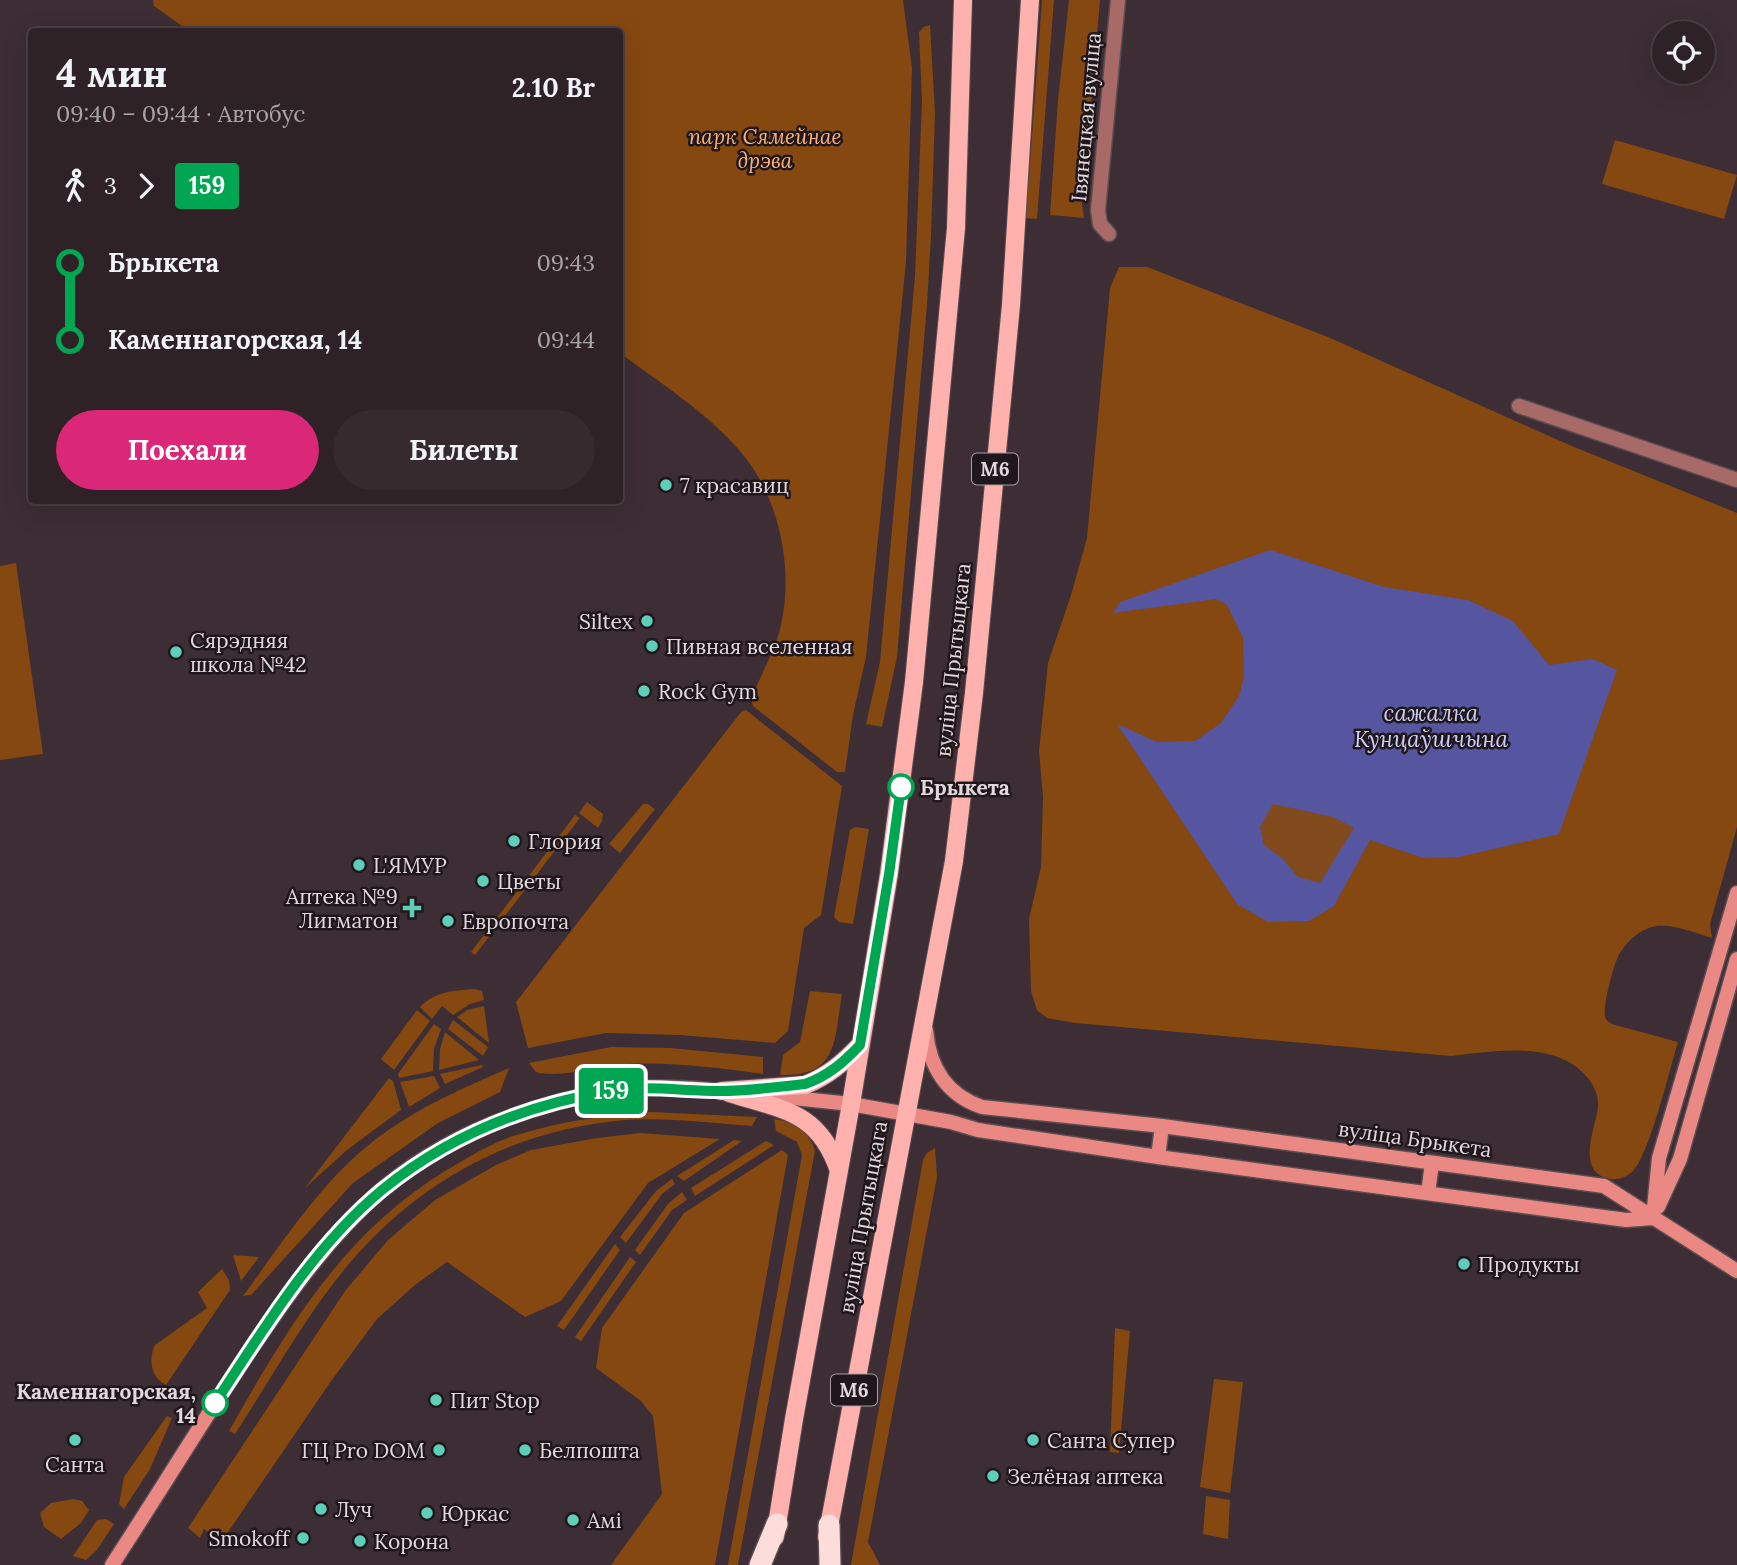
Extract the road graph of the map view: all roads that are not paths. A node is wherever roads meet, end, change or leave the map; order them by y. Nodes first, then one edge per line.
1 (963, 0) edge
2 (1030, 0) edge
3 (1118, 0) edge
4 (1109, 234) dead end
5 (1519, 406) dead end
6 (1737, 480) edge
7 (1737, 893) edge
8 (1737, 959) edge
9 (926, 1016) junction
10 (860, 1045) junction
11 (721, 1091) junction
12 (851, 1104) junction
13 (905, 1115) junction
14 (1162, 1126) junction
15 (1158, 1157) junction
16 (1432, 1163) junction
17 (839, 1171) junction
18 (1427, 1193) junction
19 (1653, 1218) junction
20 (1737, 1271) edge
21 (778, 1524) junction
22 (829, 1525) junction
23 (112, 1565) edge
24 (760, 1565) edge
25 (771, 1565) edge
26 (822, 1565) edge
27 (830, 1565) edge

1 - 10 main road, вуліца Прытыцкага / М6
2 - 9 main road, вуліца Прытыцкага / М6
3 - 4 street, Івянецкая вуліца
5 - 6 street
7 - 19 street
8 - 19 street
9 - 13 main road, вуліца Прытыцкага / М6
9 - 14 street, вуліца Брыкета
10 - 11 main road
10 - 12 main road, вуліца Прытыцкага / М6
11 - 12 street
11 - 17 main road
11 - 23 street
12 - 13 street
12 - 17 main road, вуліца Прытыцкага / М6
13 - 15 street
13 - 22 main road, вуліца Прытыцкага / М6
14 - 15 street
14 - 16 street, вуліца Брыкета
15 - 18 street
16 - 18 street
16 - 19 street, вуліца Брыкета
17 - 21 main road, вуліца Прытыцкага / М6
18 - 19 street
19 - 20 street, вуліца Брыкета
21 - 24 highway
21 - 25 main road, вуліца Прытыцкага / М6
22 - 26 main road, вуліца Прытыцкага / М6
22 - 27 highway

